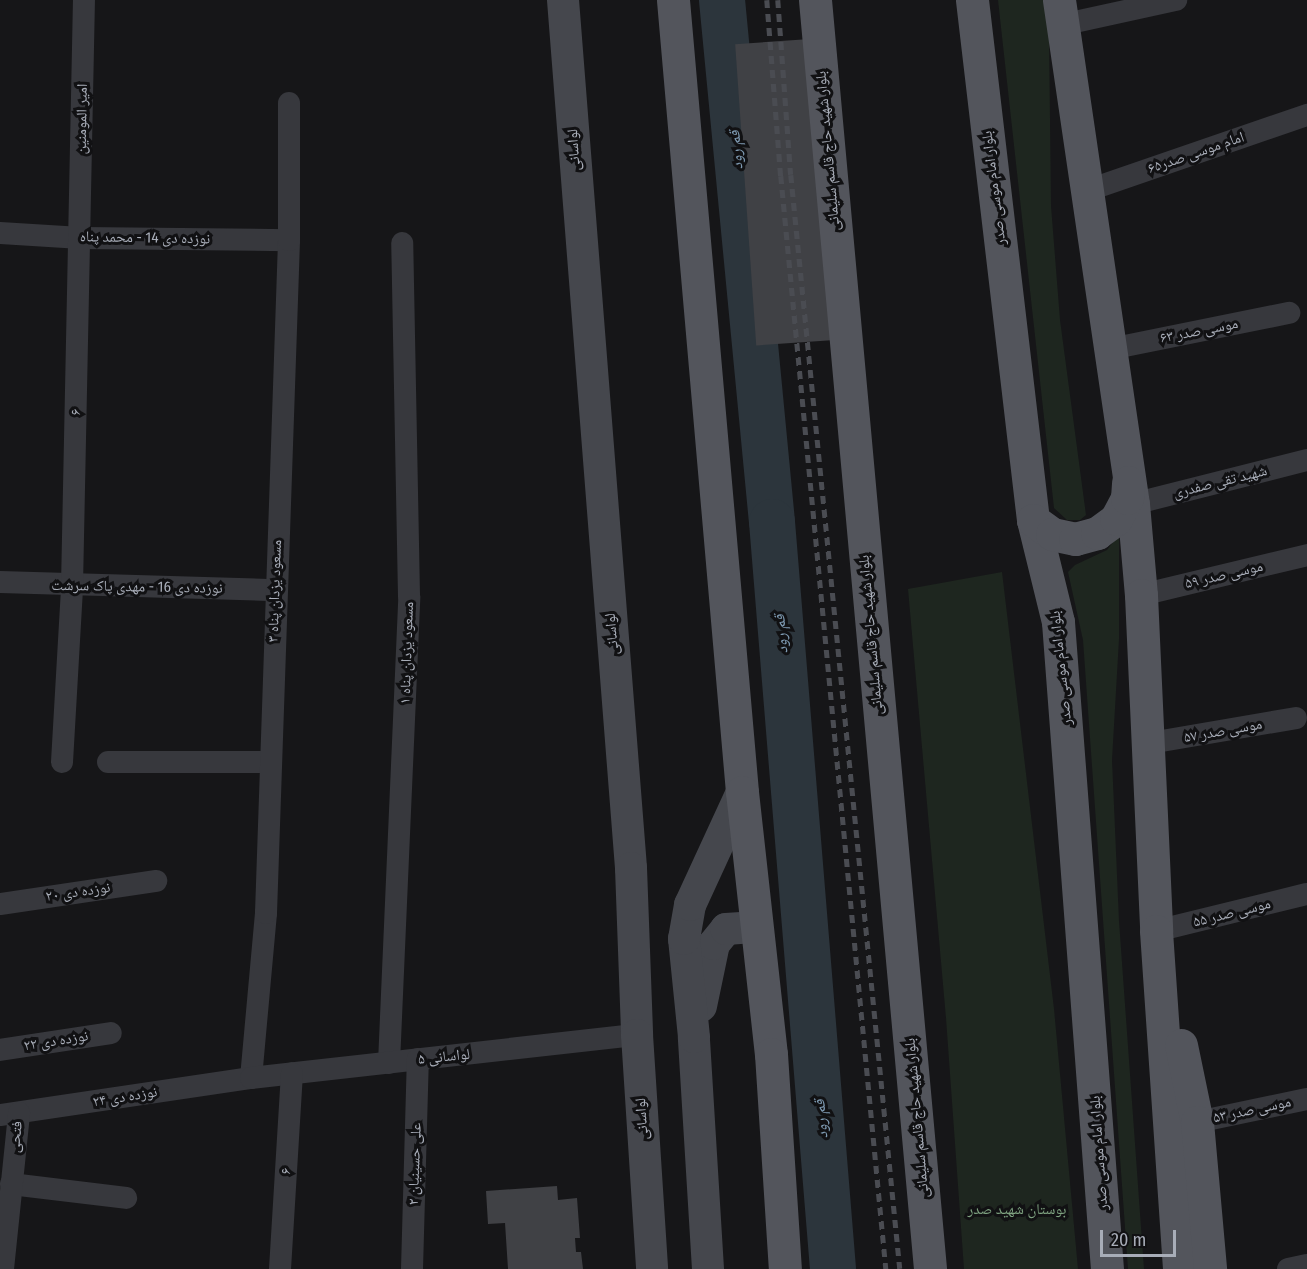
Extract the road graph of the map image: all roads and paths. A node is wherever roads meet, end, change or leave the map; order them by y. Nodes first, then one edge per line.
1 (84, 0) edge
2 (563, 0) edge
3 (673, 0) edge
4 (815, 0) edge
5 (972, 0) edge
6 (1176, 0) edge
7 (1060, 12) edge
8 (289, 103) dead end
9 (1307, 115) edge
10 (1086, 191) junction
11 (0, 233) edge
12 (81, 238) junction
13 (289, 240) junction
14 (402, 243) dead end
15 (1289, 313) dead end
16 (1110, 349) junction
17 (1307, 460) edge
18 (1130, 489) junction
19 (1033, 520) junction
20 (1307, 555) edge
21 (0, 582) edge
22 (72, 586) junction
23 (275, 590) junction
24 (1141, 595) junction
25 (1296, 718) dead end
26 (1150, 743) junction
27 (62, 762) dead end
28 (108, 762) dead end
29 (271, 762) junction
30 (742, 792) junction
31 (156, 881) dead end
32 (1307, 894) edge
33 (0, 904) edge
34 (757, 927) junction
35 (1156, 931) junction
36 (111, 1033) dead end
37 (637, 1035) junction
38 (694, 1037) junction
39 (0, 1050) edge
40 (418, 1059) junction
41 (389, 1063) junction
42 (292, 1073) junction
43 (251, 1078) junction
44 (1307, 1099) edge
45 (10, 1114) edge
46 (1197, 1122) junction
47 (11, 1184) junction
48 (126, 1198) dead end
49 (1307, 1265) edge
50 (3, 1269) edge
51 (280, 1269) edge
52 (412, 1269) edge
53 (652, 1269) edge
54 (708, 1269) edge
55 (785, 1269) edge
56 (930, 1269) edge
57 (1107, 1269) edge
58 (1179, 1269) edge
59 (1210, 1269) edge
60 (1288, 1269) edge

1 - 12 street, امیر المومنین
2 - 37 main road, لواسانی
3 - 30 main road
4 - 56 main road, بلوار شهید حاج قاسم سلیمانی
5 - 19 main road, بلوار امام موسی صدر
6 - 7 street
7 - 10 main road
8 - 13 street, ۳ مسعود یزدان پناه
9 - 10 street, امام موسی صدر۶۵
10 - 16 main road
11 - 12 street, نوزده دی 14 - محمد پناه
12 - 13 street, نوزده دی 14 - محمد پناه
12 - 22 street, ۶
13 - 23 street, ۳ مسعود یزدان پناه
14 - 41 street, ۱ مسعود یزدان پناه
15 - 16 street, موسی صدر ۶۳
16 - 18 main road
17 - 18 street, شهید تقی صفدری
18 - 19 main road
18 - 24 main road
19 - 57 main road, بلوار امام موسی صدر
20 - 24 street, موسی صدر ۵۹
21 - 22 street, نوزده دی 16 - مهدی پاک سرشت
22 - 23 street, نوزده دی 16 - مهدی پاک سرشت
22 - 27 street, ۶
23 - 29 street, ۳ مسعود یزدان پناه
24 - 26 main road
25 - 26 street, موسی صدر ۵۷
26 - 35 main road
28 - 29 street
29 - 43 street, ۳ مسعود یزدان پناه
30 - 34 main road
30 - 38 main road
31 - 33 street, نوزده دی ۲۰
32 - 35 street, موسی صدر ۵۵
34 - 38 main road
34 - 55 main road
35 - 46 main road
35 - 58 main road
36 - 39 street, نوزده دی ۲۲
37 - 40 street, لواسانی ۵
37 - 53 main road, لواسانی
38 - 54 main road
40 - 41 street, لواسانی ۵
40 - 52 street, ۲ علی حسینیان
41 - 42 street, لواسانی ۵
42 - 43 street, لواسانی ۵
42 - 51 street, ۶
43 - 45 street, نوزده دی ۲۴
44 - 46 street, موسی صدر ۵۳
45 - 47 street, فتحی
46 - 59 main road
47 - 48 street
47 - 50 street, فتحی
49 - 60 street

